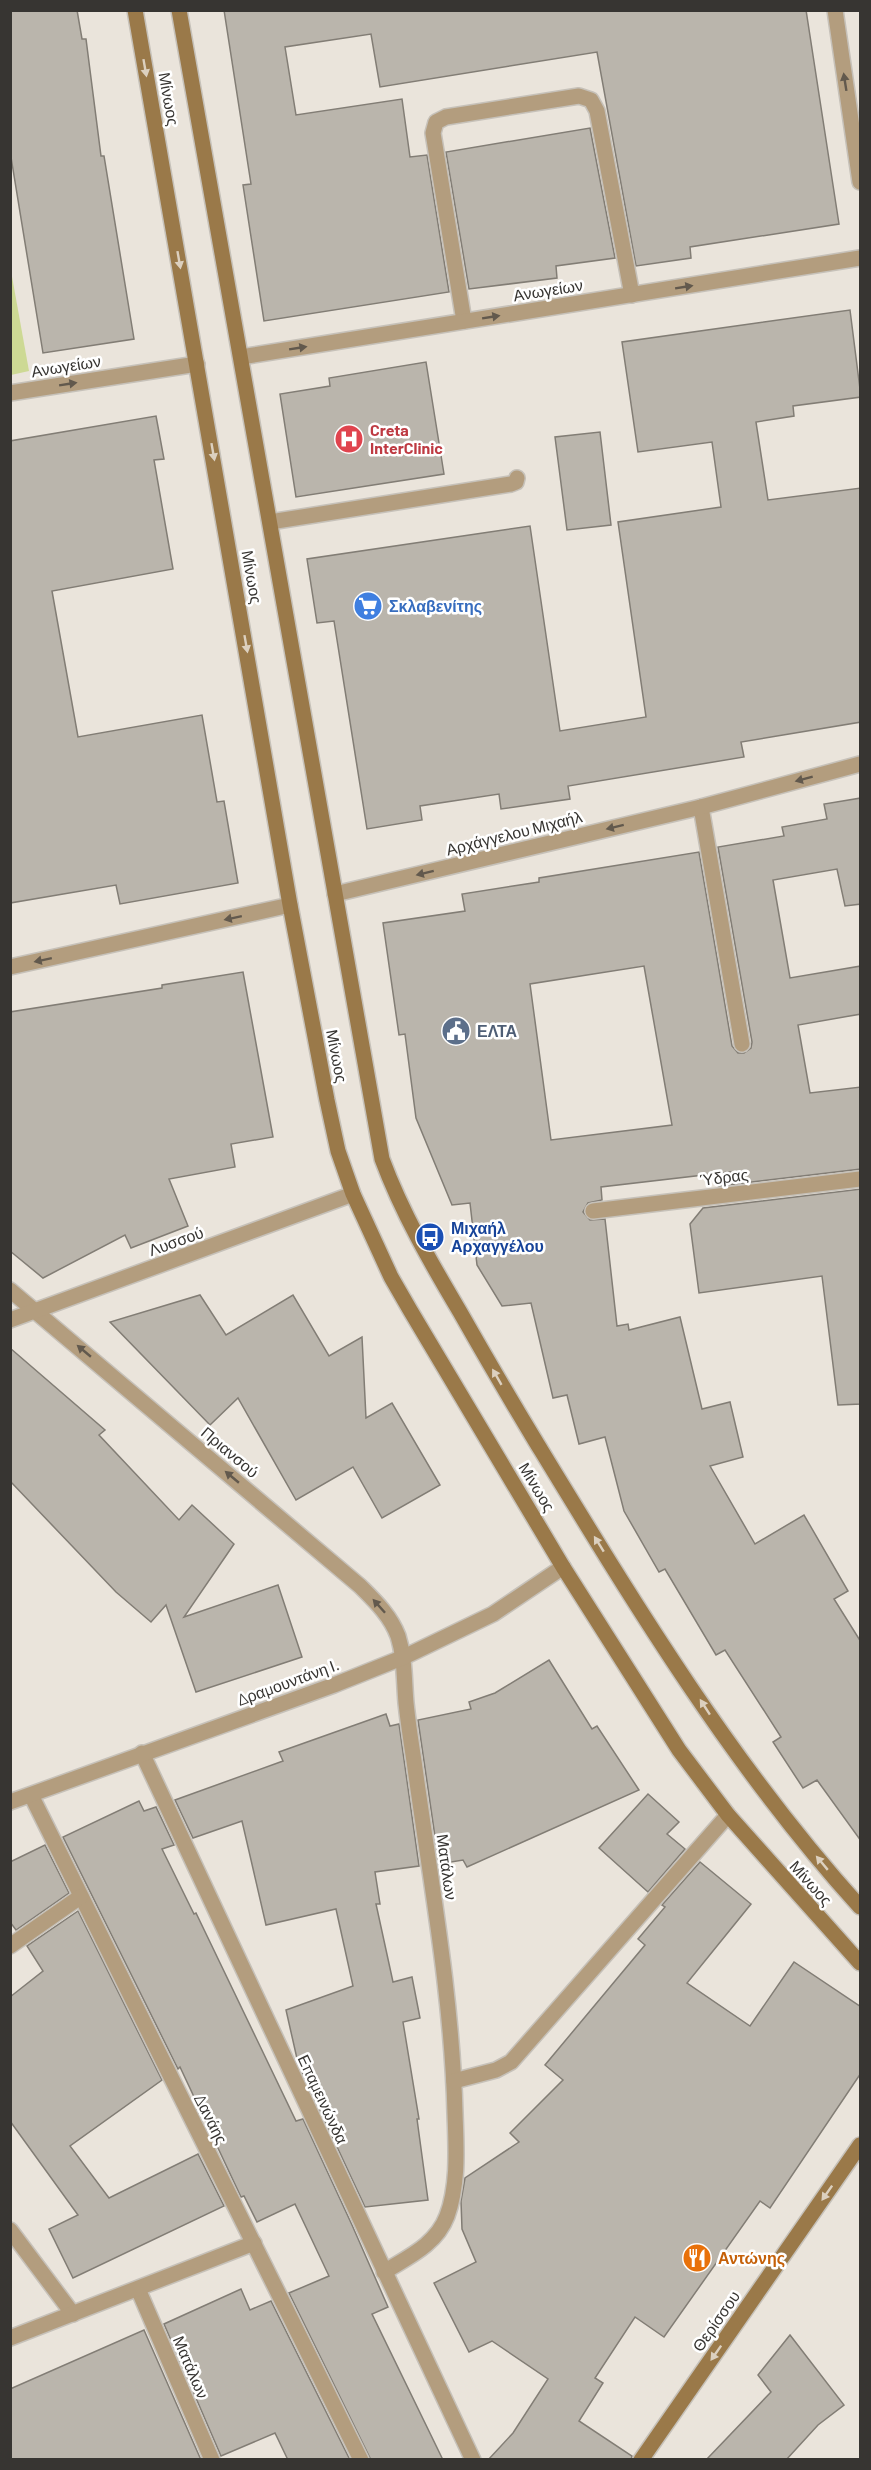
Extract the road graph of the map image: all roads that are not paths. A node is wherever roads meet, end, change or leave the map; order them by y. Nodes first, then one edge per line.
1 (135, 10) edge
2 (179, 10) edge
3 (835, 10) edge
4 (861, 182) edge
5 (861, 258) edge
6 (632, 295) junction
7 (464, 321) junction
8 (241, 357) junction
9 (197, 364) junction
10 (10, 393) edge
11 (517, 478) dead end
12 (270, 522) junction
13 (861, 764) edge
14 (701, 807) junction
15 (335, 894) junction
16 (291, 905) junction
17 (10, 967) edge
18 (742, 1044) dead end
19 (861, 1179) edge
20 (353, 1194) junction
21 (592, 1211) dead end
22 (10, 1290) edge
23 (36, 1310) junction
24 (10, 1320) edge
25 (563, 1567) junction
26 (404, 1657) junction
27 (142, 1753) junction
28 (31, 1795) junction
29 (10, 1802) edge
30 (728, 1815) junction
31 (80, 1897) junction
32 (861, 1907) edge
33 (10, 1946) edge
34 (861, 1963) edge
35 (454, 2081) junction
36 (861, 2145) edge
37 (10, 2230) edge
38 (254, 2243) junction
39 (384, 2272) junction
40 (138, 2289) junction
41 (73, 2314) junction
42 (10, 2338) edge
43 (212, 2460) edge
44 (361, 2460) edge
45 (473, 2460) edge
46 (641, 2460) edge

1 -> 9 main road, Μίνωος
2 - 8 main road, Μίνωος
4 -> 3 street
6 -> 5 street, Ανωγείων
7 -> 6 street, Ανωγείων
6 - 7 street
8 -> 7 street, Ανωγείων
8 - 12 main road, Μίνωος
10 -> 9 street, Ανωγείων
9 -> 16 main road, Μίνωος
11 - 12 street
12 - 15 main road, Μίνωος
13 -> 14 street, Αρχάγγελου Μιχαήλ
14 -> 15 street, Αρχάγγελου Μιχαήλ
14 - 18 street
32 -> 15 main road, Μίνωος
16 -> 17 street
16 - 20 main road, Μίνωος
19 - 21 street, Ύδρας
20 - 23 street, Λυσσού
20 - 25 main road, Μίνωος
22 - 23 street, Πριανσού
23 - 24 street, Λυσσού
26 -> 23 street, Πριανσού
25 - 26 street, Δραμουντάνη Ι.
25 - 30 main road, Μίνωος
26 - 27 street, Δραμουντάνη Ι.
26 - 35 street, Ματάλων
27 - 28 street, Δραμουντάνη Ι.
27 - 39 street, Επαμεινώνδα
28 - 29 street, Δραμουντάνη Ι.
28 - 31 street, Δανάης
30 - 34 main road, Μίνωος
30 - 35 street
31 - 33 street
31 - 38 street, Δανάης
35 - 39 street, Ματάλων
36 -> 46 main road, Θερίσσου
37 - 41 street
38 - 40 street
38 - 44 street, Δανάης
39 - 45 street, Επαμεινώνδα
40 - 41 street
40 - 43 street, Ματάλων
41 - 42 street

